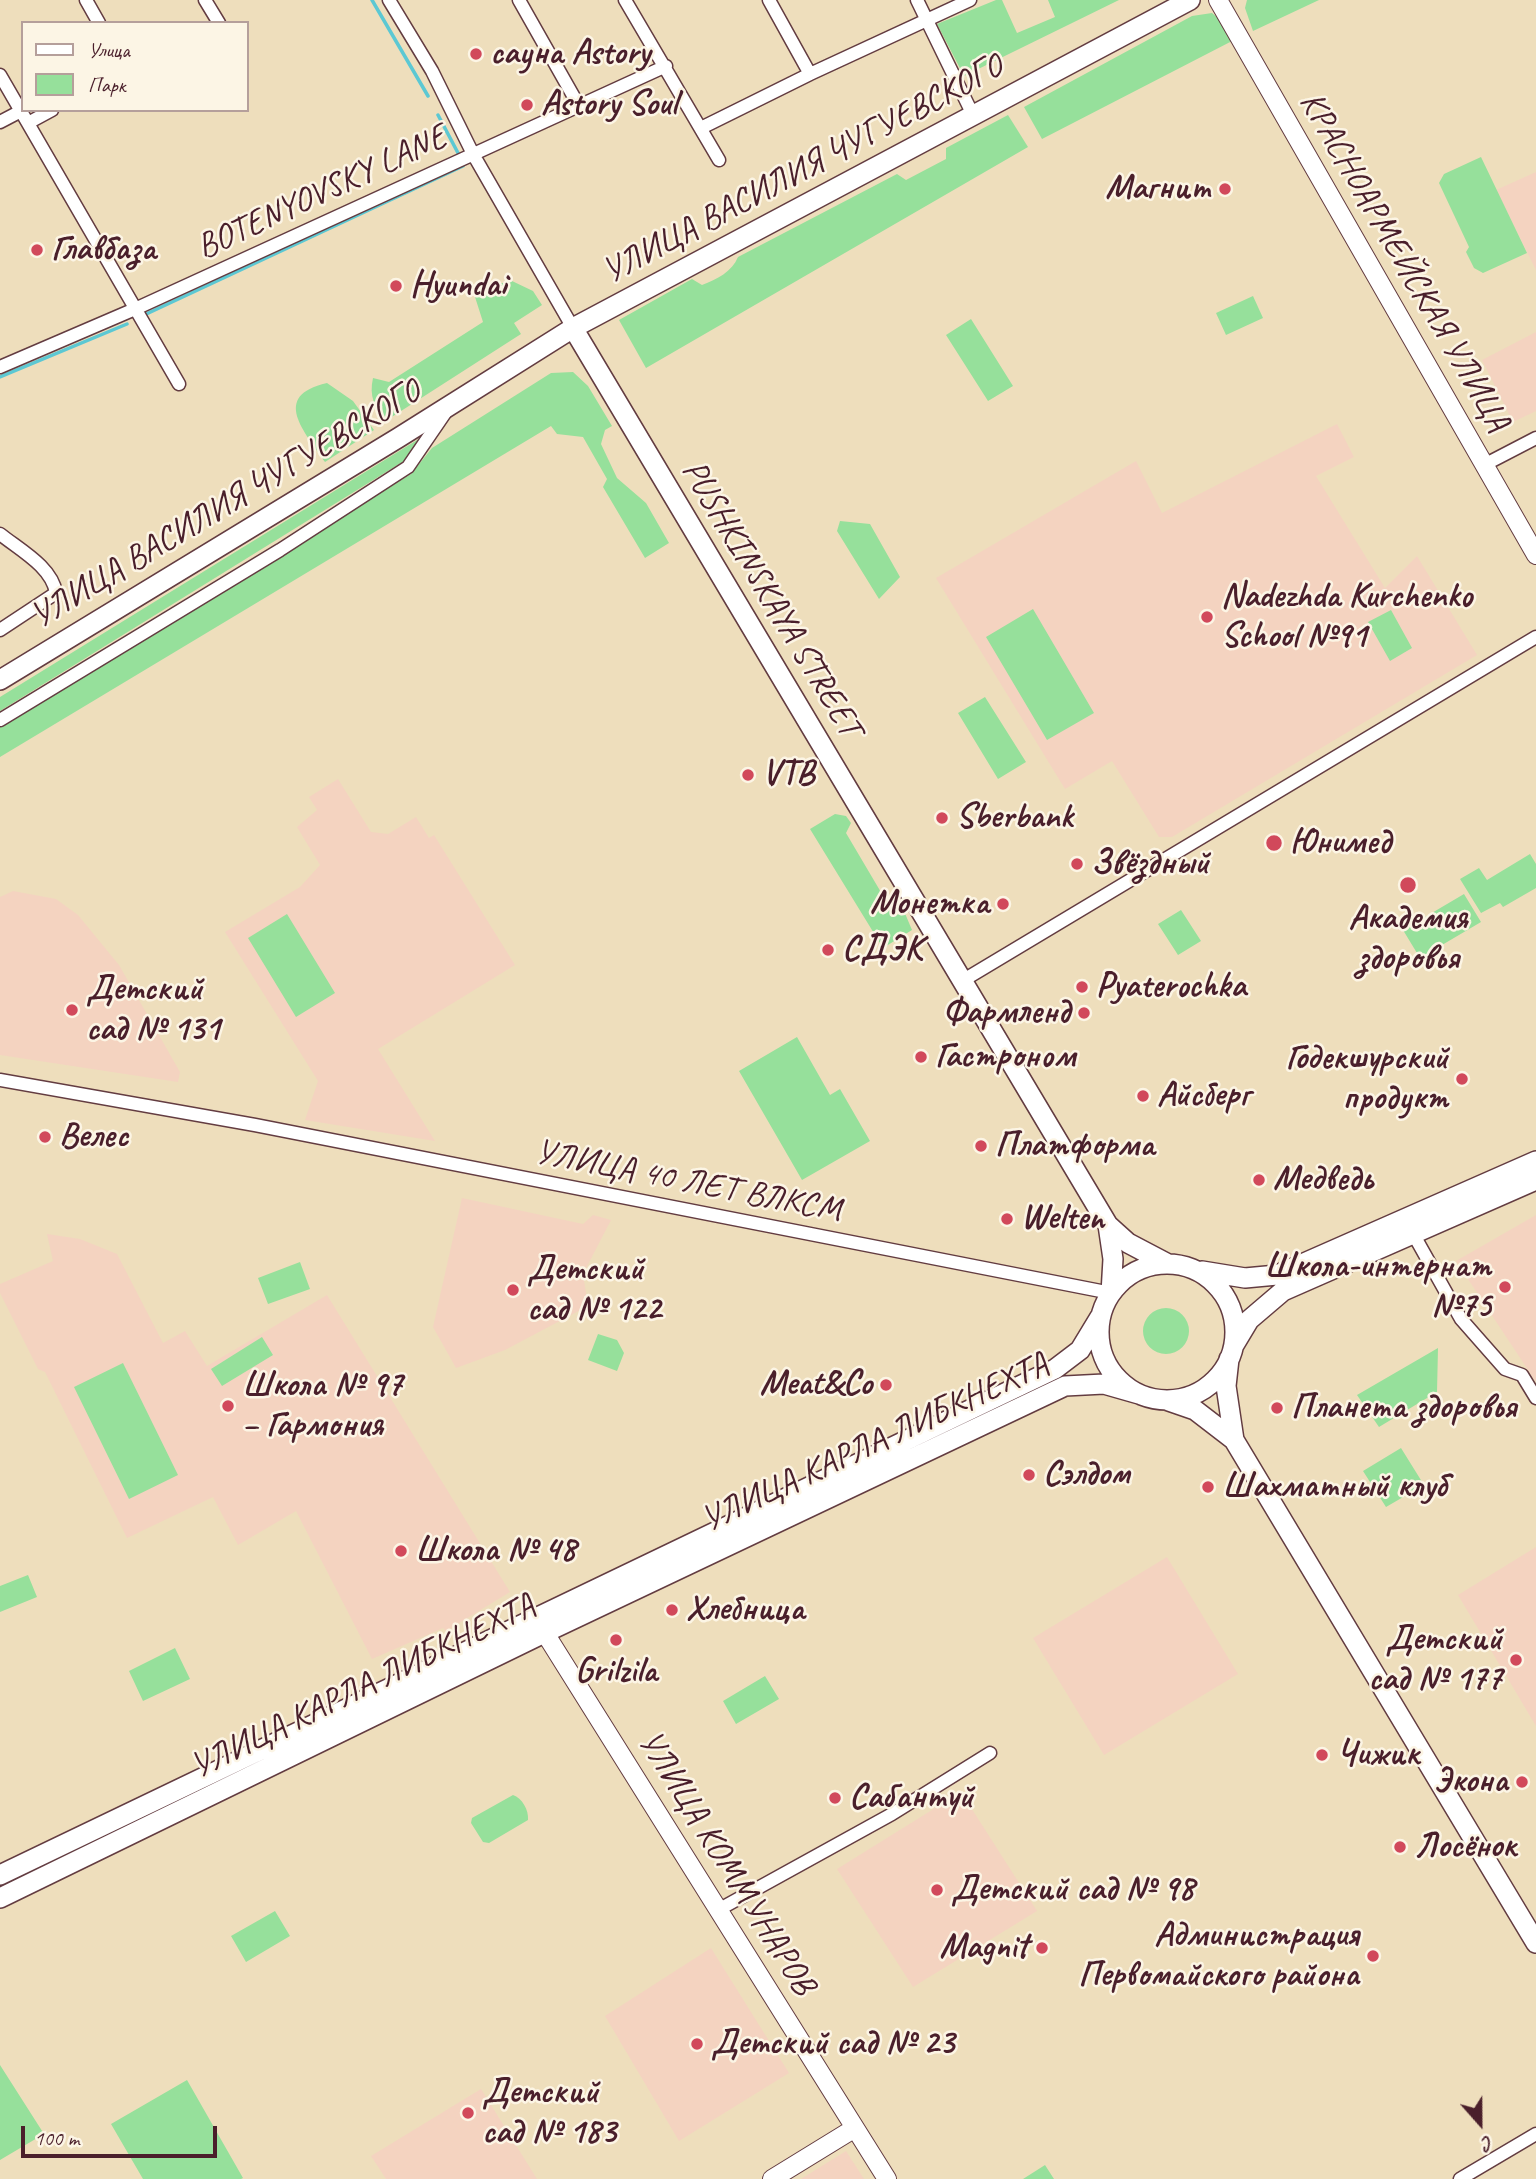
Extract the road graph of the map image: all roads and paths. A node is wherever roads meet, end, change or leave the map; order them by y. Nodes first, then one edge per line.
1 (86, 0) edge
2 (205, 0) edge
3 (389, 0) edge
4 (519, 0) edge
5 (625, 0) edge
6 (769, 0) edge
7 (917, 0) edge
8 (970, 0) edge
9 (1191, 0) edge
10 (1218, 0) edge
11 (926, 19) junction
12 (98, 21) edge
13 (218, 21) edge
14 (666, 66) junction
15 (810, 74) junction
16 (0, 75) edge
17 (579, 106) junction
18 (21, 111) joint
19 (22, 112) edge
20 (49, 112) edge
21 (973, 116) junction
22 (0, 122) edge
23 (28, 124) junction
24 (701, 128) junction
25 (472, 154) junction
26 (719, 160) dead end
27 (135, 309) junction
28 (573, 328) junction
29 (0, 367) edge
30 (179, 384) dead end
31 (450, 405) junction
32 (1536, 438) edge
33 (1484, 465) junction
34 (0, 534) edge
35 (1536, 555) edge
36 (0, 630) edge
37 (1536, 637) edge
38 (0, 680) edge
39 (0, 720) edge
40 (962, 981) junction
41 (0, 1080) edge
42 (1536, 1161) edge
43 (1536, 1180) edge
44 (1108, 1225) junction
45 (1409, 1227) junction
46 (1387, 1235) junction
47 (1168, 1264) junction
48 (1194, 1269) junction
49 (1111, 1293) junction
50 (1100, 1317) junction
51 (1231, 1352) junction
52 (1139, 1394) junction
53 (1536, 1398) edge
54 (1165, 1400) junction
55 (1234, 1440) junction
56 (540, 1625) junction
57 (990, 1753) dead end
58 (0, 1875) edge
59 (0, 1898) edge
60 (719, 1910) junction
61 (1536, 1943) edge
62 (855, 2128) junction
63 (1536, 2134) edge
64 (772, 2179) edge
65 (887, 2179) edge
66 (1460, 2179) edge

1 - 12 street
2 - 13 street
3 - 25 street, PUSHKINSKAYA STREET
4 - 17 street
5 - 14 street
6 - 15 street
7 - 11 street
8 - 11 street
9 - 21 main road, УЛИЦА ВАСИЛИЯ ЧУГУЕВСКОГО
10 - 33 street, КРАСНОАРМЕЙСКАЯ УЛИЦА
11 - 15 street
11 - 21 street
14 - 17 street, BOTENYOVSKY LANE
14 - 24 street
15 - 24 street
16 - 18 street
17 - 25 street, BOTENYOVSKY LANE
18 - 22 street
19 - 23 street
20 - 23 street
21 - 28 main road, УЛИЦА ВАСИЛИЯ ЧУГУЕВСКОГО
23 - 27 street
24 - 26 street
25 - 27 street, BOTENYOVSKY LANE
25 - 28 street, PUSHKINSKAYA STREET
27 - 29 street, BOTENYOVSKY LANE
27 - 30 street
28 - 31 main road, УЛИЦА ВАСИЛИЯ ЧУГУЕВСКОГО
28 - 40 main road, PUSHKINSKAYA STREET
31 - 38 main road, УЛИЦА ВАСИЛИЯ ЧУГУЕВСКОГО
31 - 39 street, УЛИЦА ВАСИЛИЯ ЧУГУЕВСКОГО
32 - 33 street
33 - 35 street, КРАСНОАРМЕЙСКАЯ УЛИЦА
34 - 36 street
37 - 40 street
40 - 44 main road, PUSHKINSKAYA STREET
41 - 49 street, УЛИЦА 40 ЛЕТ ВЛКСМ
42 - 45 main road
43 - 45 main road
44 - 47 main road, PUSHKINSKAYA STREET
44 - 49 main road, PUSHKINSKAYA STREET
45 - 46 main road
45 - 53 street
46 - 48 main road
46 - 51 main road
47 - 48 main road
47 - 49 main road
48 - 51 main road
49 - 50 main road
50 - 52 main road
50 - 56 main road, УЛИЦА КАРЛА ЛИБКНЕХТА
51 - 54 main road
51 - 55 main road
52 - 54 main road
52 - 56 main road, УЛИЦА КАРЛА ЛИБКНЕХТА
54 - 55 main road
55 - 61 main road
56 - 58 main road, УЛИЦА КАРЛА ЛИБКНЕХТА
56 - 59 main road, УЛИЦА КАРЛА ЛИБКНЕХТА
56 - 60 street, УЛИЦА КОММУНАРОВ
57 - 60 street
60 - 62 street, УЛИЦА КОММУНАРОВ
62 - 64 street
62 - 65 street, УЛИЦА КОММУНАРОВ
63 - 66 street

